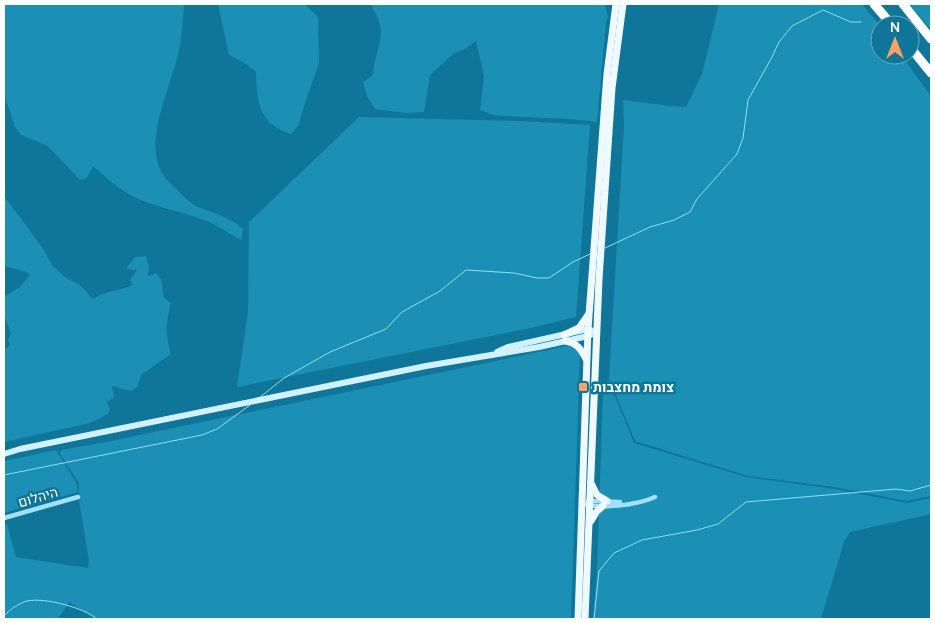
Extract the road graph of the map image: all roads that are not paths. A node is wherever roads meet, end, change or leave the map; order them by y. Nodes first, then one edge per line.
1 (616, 4) edge
2 (623, 4) edge
3 (874, 4) edge
4 (903, 4) edge
5 (883, 15) edge
6 (931, 39) edge
7 (920, 60) edge
8 (931, 74) edge
9 (591, 310) junction
10 (597, 332) junction
11 (588, 333) junction
12 (565, 338) junction
13 (587, 362) junction
14 (4, 454) edge
15 (591, 483) junction
16 (78, 497) dead end
17 (655, 497) dead end
18 (581, 503) junction
19 (590, 504) junction
20 (605, 504) junction
21 (4, 518) edge
22 (589, 524) junction
23 (578, 619) edge
24 (585, 619) edge

1 - 9 main road
2 - 10 main road
3 - 5 highway
4 - 6 highway
7 - 8 highway
9 - 11 main road
9 - 12 main road
10 - 11 main road
10 - 15 main road
11 - 12 main road
11 - 13 main road
12 - 13 main road
12 - 14 main road
13 - 18 main road
15 - 19 main road
15 - 20 main road
16 - 21 street, היהלום
17 - 20 street
18 - 19 street
18 - 23 main road
19 - 20 street
19 - 22 main road
20 - 22 main road
22 - 24 main road

